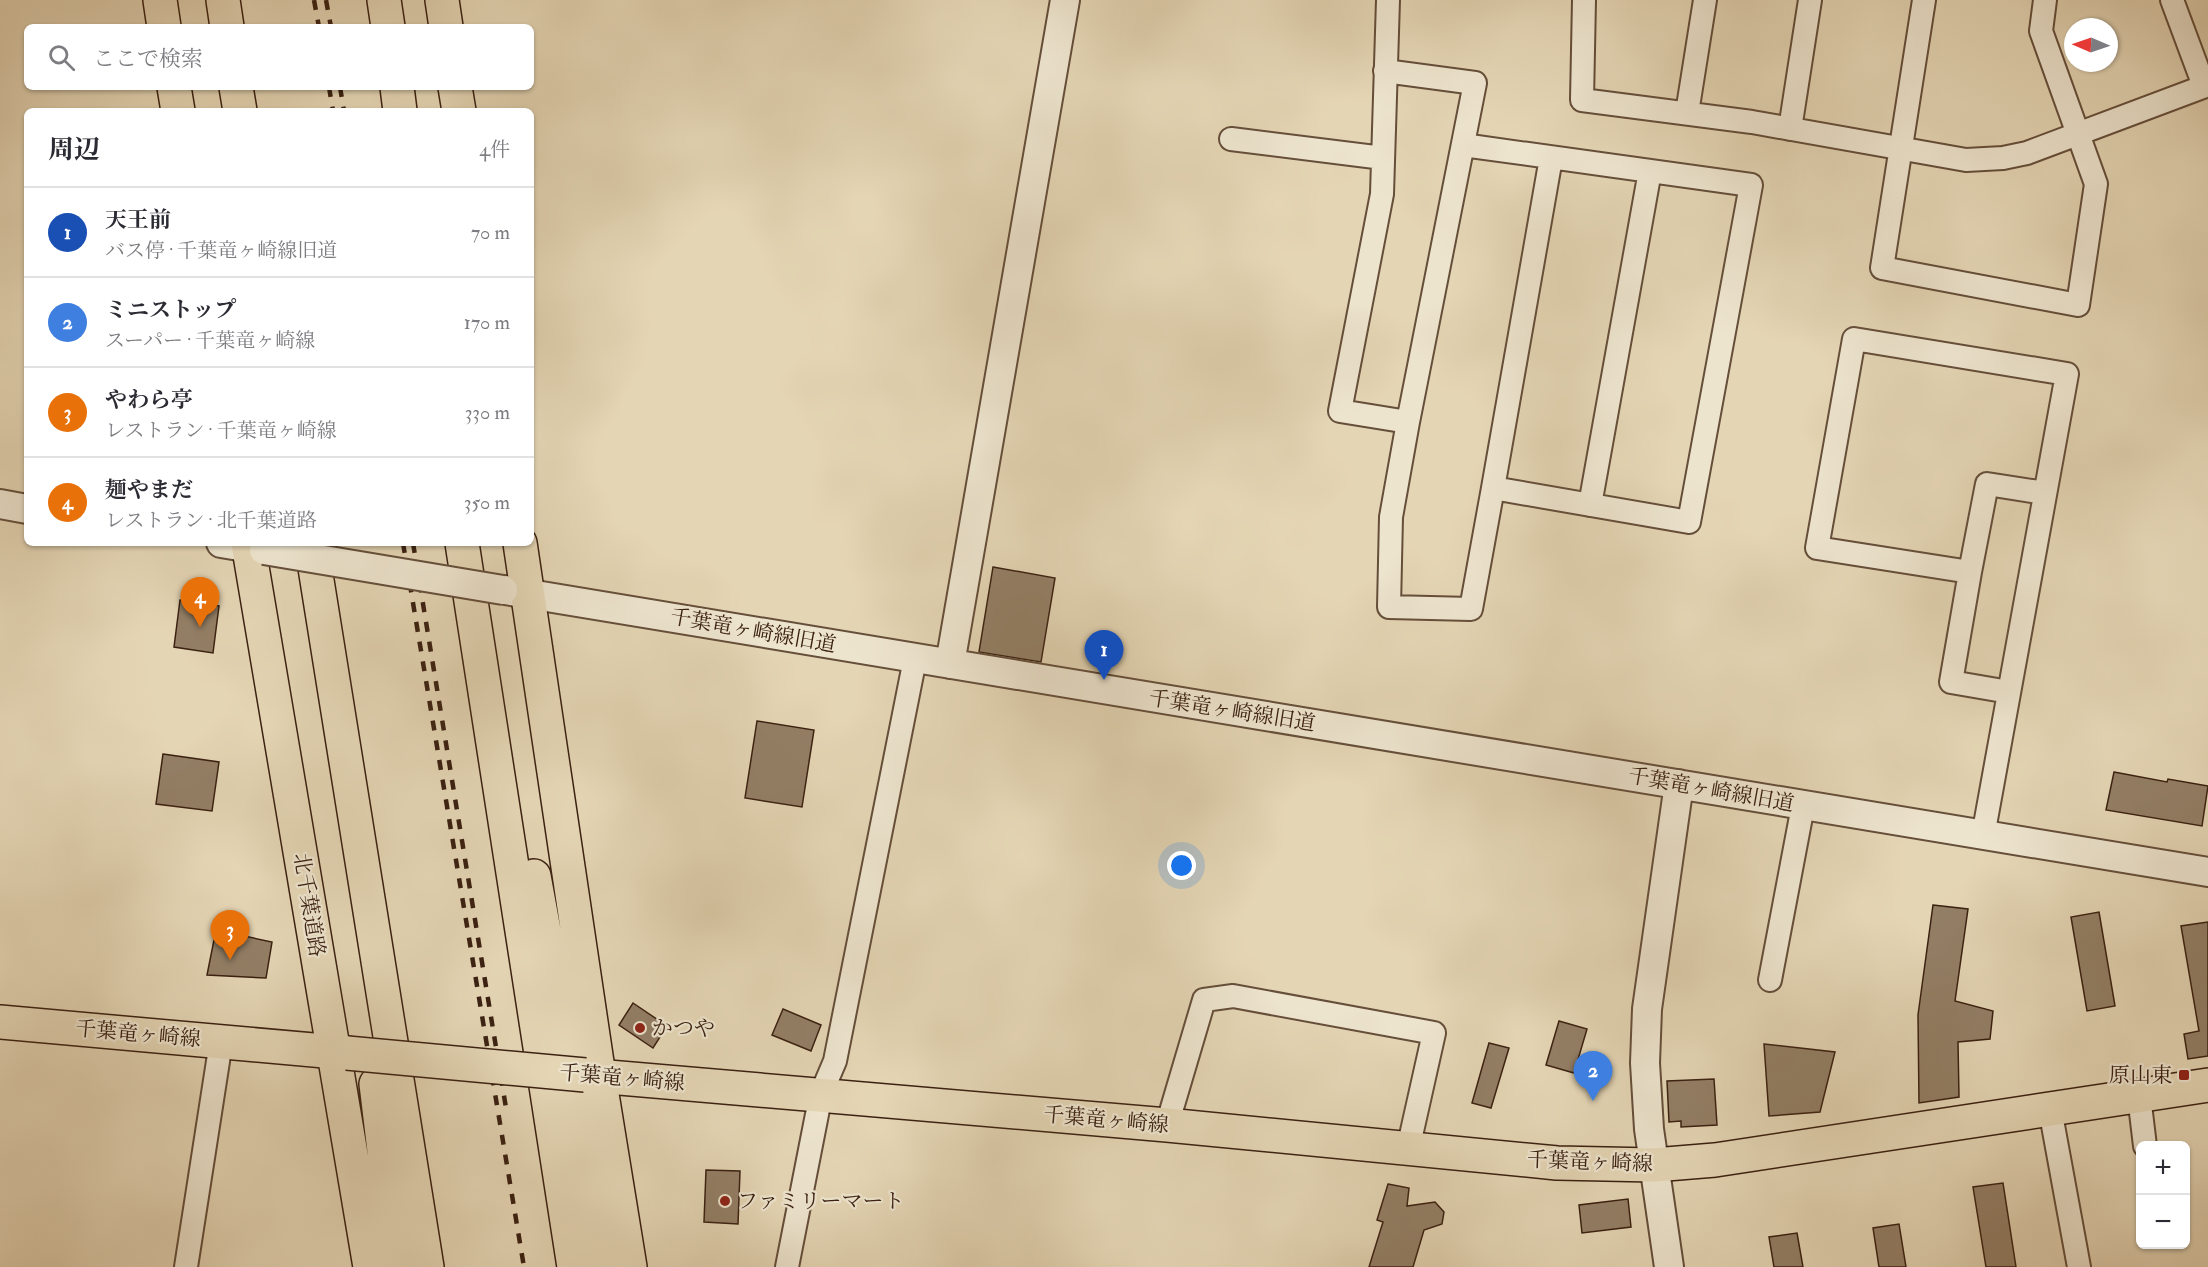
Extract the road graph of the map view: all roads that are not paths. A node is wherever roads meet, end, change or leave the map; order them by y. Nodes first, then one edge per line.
1 (160, 0) edge
2 (223, 0) edge
3 (384, 0) edge
4 (442, 0) edge
5 (1065, 0) edge
6 (1388, 0) edge
7 (1584, 0) edge
8 (1705, 0) edge
9 (1810, 0) edge
10 (1924, 0) edge
11 (2045, 0) edge
12 (2172, 0) edge
13 (164, 24) edge
14 (227, 24) edge
15 (388, 24) edge
16 (446, 24) edge
17 (1385, 71) junction
18 (2206, 86) edge
19 (174, 90) edge
20 (236, 90) edge
21 (397, 90) edge
22 (456, 90) edge
23 (178, 108) edge
24 (240, 108) edge
25 (400, 108) edge
26 (458, 108) edge
27 (1687, 113) junction
28 (1790, 129) junction
29 (2078, 134) junction
30 (1232, 140) dead end
31 (1463, 146) junction
32 (1900, 150) junction
33 (1383, 158) junction
34 (1551, 158) junction
35 (1650, 171) junction
36 (1407, 422) junction
37 (1493, 488) junction
38 (2045, 493) junction
39 (0, 504) edge
40 (1590, 505) junction
41 (24, 508) edge
42 (245, 546) edge
43 (311, 546) edge
44 (462, 546) edge
45 (520, 546) edge
46 (1970, 572) junction
47 (515, 592) junction
48 (915, 658) junction
49 (950, 664) junction
50 (482, 678) junction
51 (2009, 692) junction
52 (340, 721) junction
53 (1679, 784) junction
54 (1803, 806) junction
55 (1983, 836) junction
56 (2208, 872) edge
57 (1770, 980) dead end
58 (0, 1022) edge
59 (221, 1041) junction
60 (340, 1052) junction
61 (592, 1075) junction
62 (2208, 1085) edge
63 (821, 1094) junction
64 (2139, 1096) junction
65 (2050, 1108) junction
66 (1167, 1125) junction
67 (2144, 1141) edge
68 (1408, 1149) junction
69 (1654, 1165) junction
70 (186, 1267) edge
71 (370, 1267) edge
72 (398, 1267) edge
73 (427, 1267) edge
74 (574, 1267) edge
75 (606, 1267) edge
76 (630, 1267) edge
77 (787, 1267) edge
78 (1669, 1267) edge
79 (2079, 1267) edge

1 - 13 main road
2 - 14 main road
3 - 15 main road
4 - 16 main road
5 - 49 street
6 - 17 street
7 - 27 street
8 - 27 street
9 - 28 street
10 - 32 street
11 - 29 street
12 - 18 street
17 - 31 street
17 - 33 street
18 - 29 street
19 - 23 main road
20 - 24 main road
21 - 25 main road
22 - 26 main road
27 - 28 street
28 - 32 street
29 - 32 street
29 - 32 street
30 - 33 street
31 - 34 street
31 - 36 street
33 - 36 street
34 - 35 street
34 - 37 street
35 - 40 street
35 - 40 street
36 - 37 street
37 - 40 street
38 - 46 street
38 - 46 street
38 - 51 street
39 - 41 street
42 - 47 street, 千葉竜ヶ崎線旧道, bridge
42 - 60 main road, 北千葉道路
43 - 52 main road
44 - 50 main road
45 - 47 main road
46 - 51 street
47 - 48 street, 千葉竜ヶ崎線旧道
47 - 61 main road
48 - 49 street, 千葉竜ヶ崎線旧道
48 - 63 street
49 - 53 street, 千葉竜ヶ崎線旧道
50 - 74 main road
50 - 75 main road
51 - 55 street
52 - 72 main road
52 - 73 main road
53 - 54 street, 千葉竜ヶ崎線旧道
53 - 69 street
54 - 55 street, 千葉竜ヶ崎線旧道
54 - 57 street
55 - 56 street, 千葉竜ヶ崎線旧道
58 - 59 main road, 千葉竜ヶ崎線
59 - 60 main road, 千葉竜ヶ崎線
59 - 70 street
60 - 61 main road, 千葉竜ヶ崎線, bridge
60 - 71 main road, 北千葉道路
61 - 63 main road, 千葉竜ヶ崎線
61 - 76 main road
62 - 64 main road, 千葉竜ヶ崎線
63 - 66 main road, 千葉竜ヶ崎線
63 - 77 street
64 - 65 main road, 千葉竜ヶ崎線
64 - 67 street
65 - 69 main road, 千葉竜ヶ崎線
65 - 79 street
66 - 68 main road, 千葉竜ヶ崎線
66 - 68 street
68 - 69 main road, 千葉竜ヶ崎線
69 - 78 street

